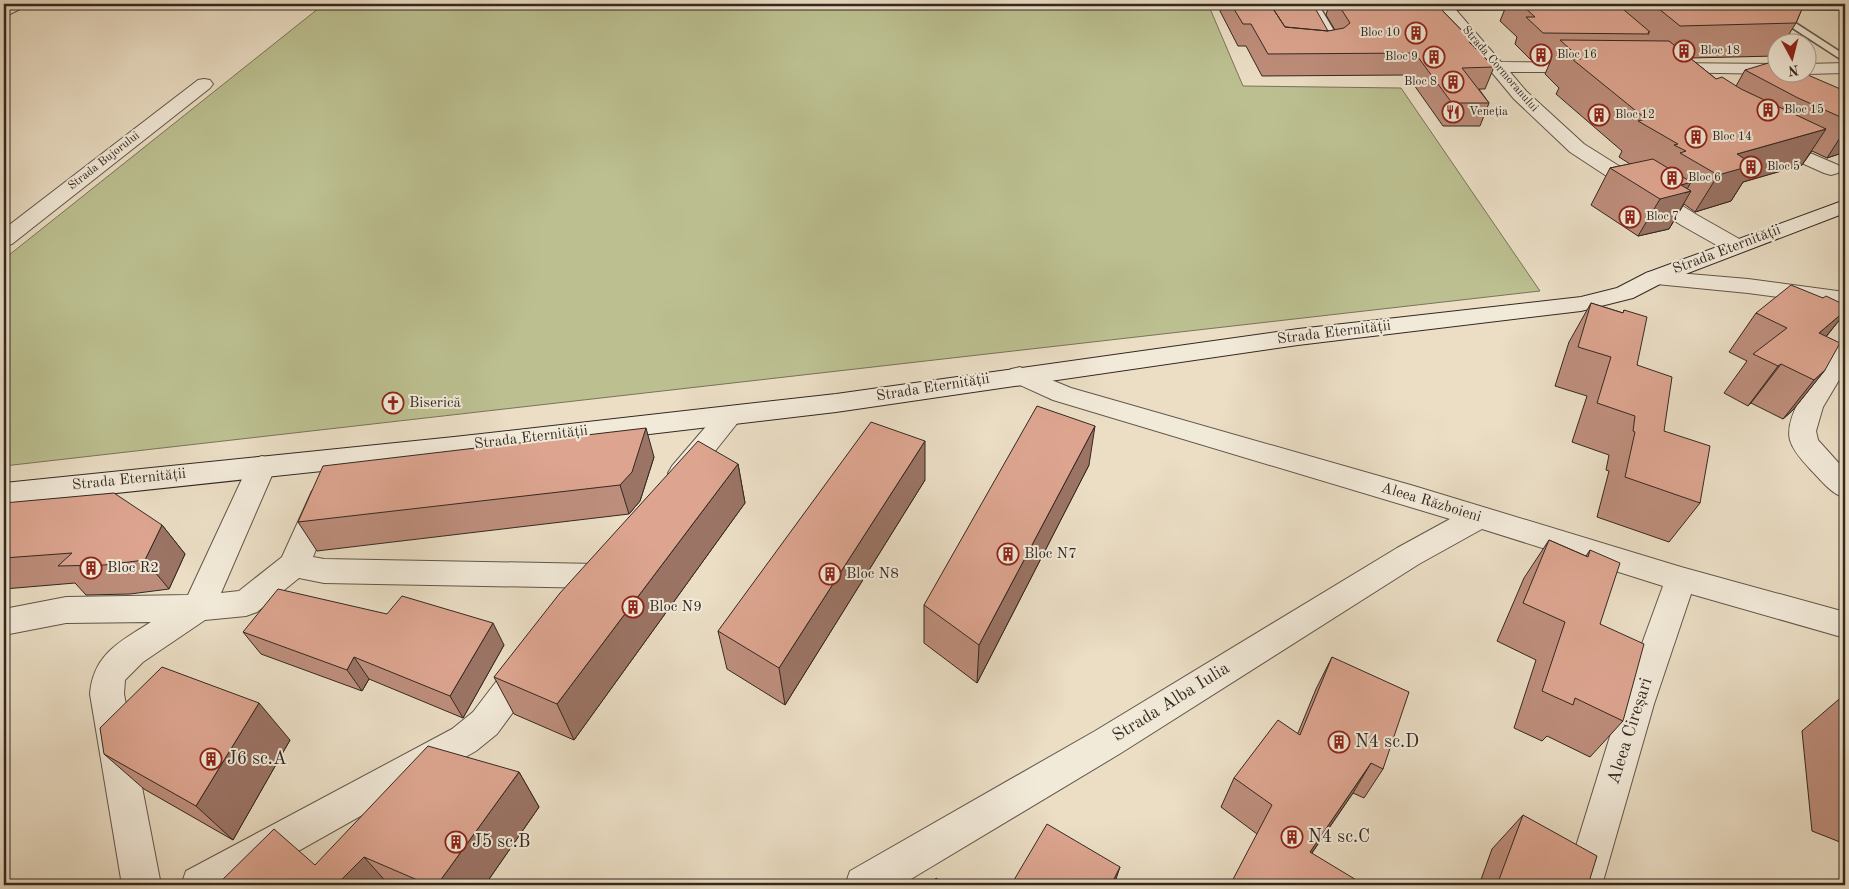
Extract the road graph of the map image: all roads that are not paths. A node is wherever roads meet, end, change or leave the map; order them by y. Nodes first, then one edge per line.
1 (18, 4) edge
2 (1314, 4) edge
3 (1444, 4) edge
4 (1676, 4) edge
5 (1753, 4) edge
6 (1762, 4) edge
7 (1589, 5) edge
8 (1845, 5) edge
9 (4, 12) edge
10 (1603, 17) edge
11 (1322, 48) edge
12 (1845, 66) edge
13 (1495, 67) junction
14 (1602, 68) edge
15 (1816, 68) edge
16 (1766, 69) edge
17 (204, 84) dead end
18 (1681, 85) edge
19 (1759, 136) edge
20 (1831, 169) dead end
21 (1845, 206) edge
22 (4, 239) edge
23 (1736, 246) junction
24 (1654, 278) junction
25 (1845, 299) edge
26 (1845, 352) edge
27 (1020, 375) junction
28 (730, 415) junction
29 (340, 458) junction
30 (262, 466) junction
31 (1845, 488) edge
32 (4, 494) edge
33 (660, 499) edge
34 (1477, 518) junction
35 (294, 565) junction
36 (1681, 579) junction
37 (573, 607) edge
38 (198, 608) junction
39 (4, 622) edge
40 (1845, 625) edge
41 (544, 645) edge
42 (141, 885) edge
43 (200, 885) edge
44 (864, 885) edge
45 (1583, 885) edge

1 - 9 street
2 - 11 lane
3 - 7 street
3 - 13 street, Strada Cormoranului
4 - 7 street
5 - 6 street
6 - 8 street
6 - 12 lane
7 - 10 street
12 - 15 street
13 - 14 street
13 - 23 street, Strada Cormoranului
16 - 18 street
17 - 22 street, Strada Bujorului
19 - 20 street
21 - 23 street, Strada Eternității
23 - 24 street, Strada Eternității
24 - 25 street
24 - 27 street, Strada Eternității
26 - 31 street
27 - 28 street, Strada Eternității
27 - 34 street, Aleea Războieni
28 - 29 street, Strada Eternității
28 - 33 street
29 - 30 street, Strada Eternității
29 - 35 street
30 - 32 street, Strada Eternității
30 - 38 street
34 - 36 street, Aleea Războieni
34 - 44 street, Strada Alba Iulia
35 - 37 street
35 - 38 street
36 - 40 street, Aleea Războieni
36 - 45 street, Aleea Cireșari
38 - 39 street
38 - 42 street
41 - 43 street

